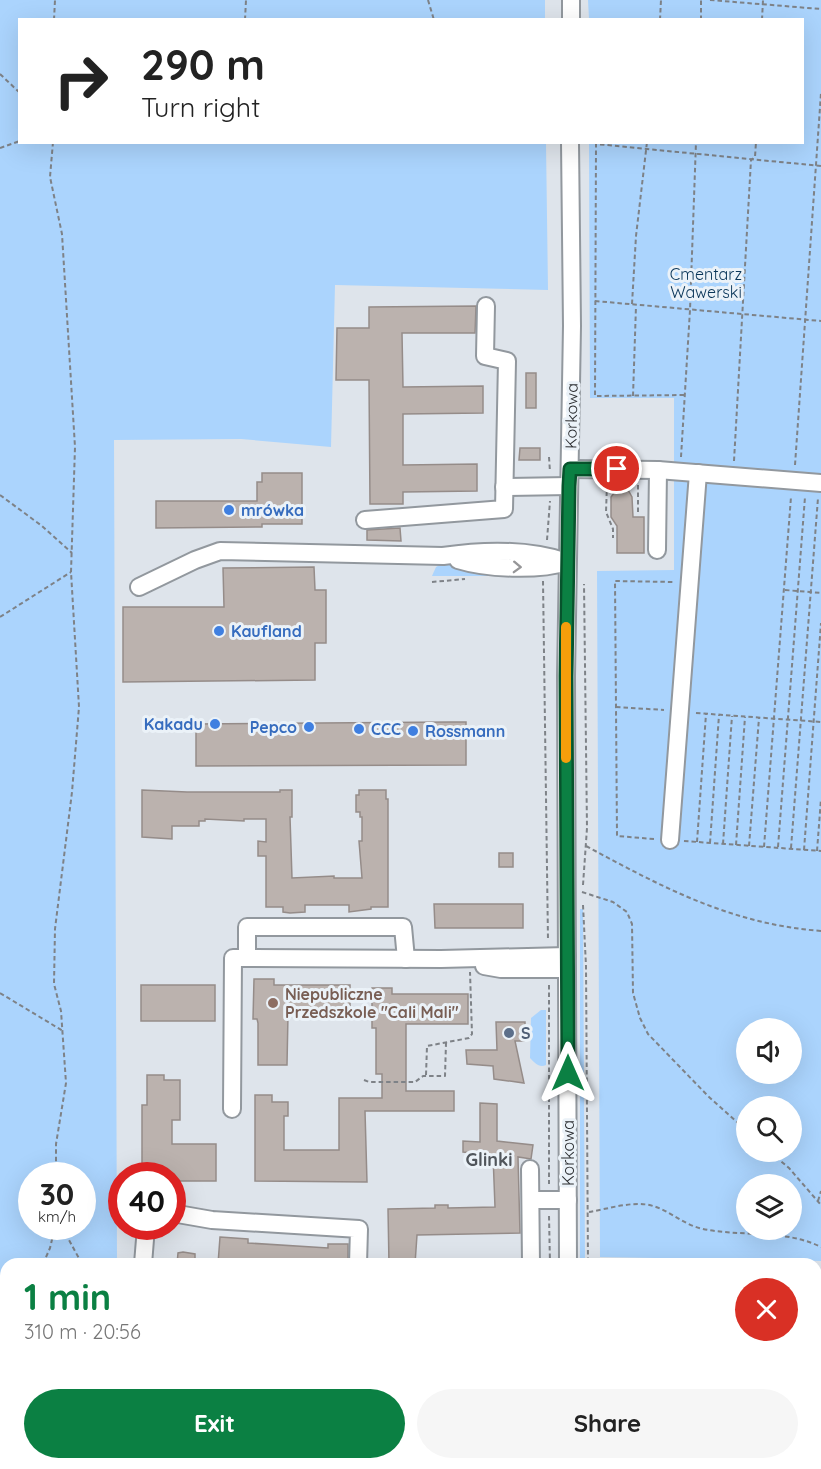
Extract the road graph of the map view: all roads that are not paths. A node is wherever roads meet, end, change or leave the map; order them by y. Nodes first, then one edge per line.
1 (571, 0) edge
2 (571, 18) edge
3 (570, 144) edge
4 (486, 306) dead end
5 (570, 469) junction
6 (658, 470) junction
7 (698, 473) junction
8 (815, 483) edge
9 (569, 486) junction
10 (504, 487) junction
11 (365, 520) dead end
12 (657, 550) dead end
13 (567, 562) junction
14 (139, 587) dead end
15 (670, 840) road end
16 (247, 958) junction
17 (406, 959) junction
18 (567, 962) junction
19 (232, 1109) dead end
20 (530, 1168) dead end
21 (531, 1200) junction
22 (568, 1207) junction
23 (186, 1215) edge
24 (145, 1240) edge
25 (143, 1258) edge
26 (358, 1258) edge
27 (531, 1258) edge
28 (568, 1258) edge

1 - 2 street
3 - 5 street, Korkowa
4 - 10 street
5 - 6 street
5 - 9 street, Korkowa
6 - 7 street
6 - 12 street
7 - 8 street
7 - 15 street
9 - 10 street
9 - 13 street, Korkowa
10 - 11 street
13 - 14 street
13 - 18 street, Korkowa
16 - 17 street
16 - 17 street
16 - 19 street
17 - 18 street
18 - 22 street, Korkowa
20 - 21 street
21 - 22 street
21 - 27 street
22 - 28 street, Korkowa
23 - 26 street
24 - 25 street

